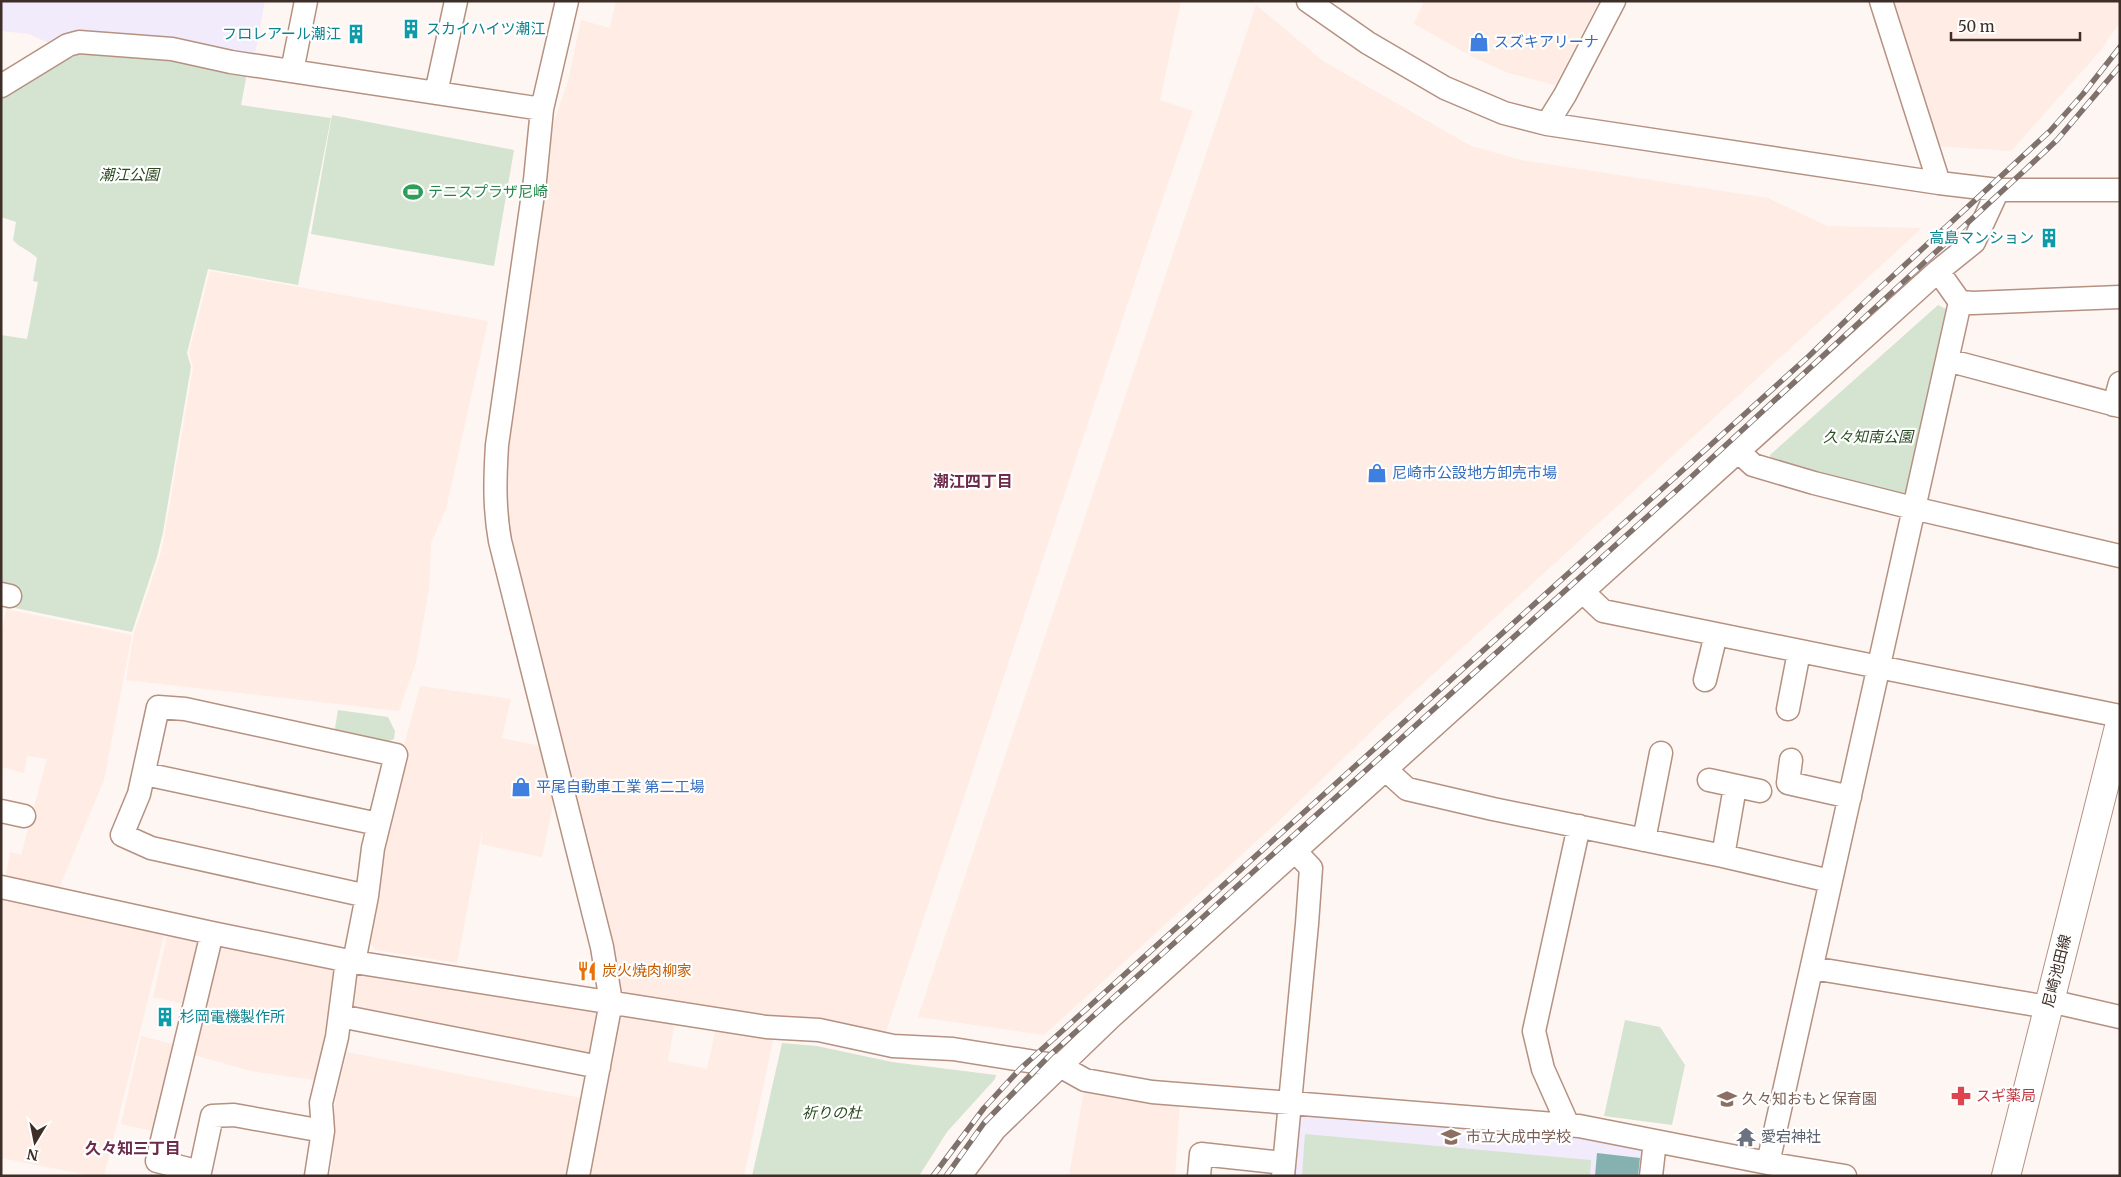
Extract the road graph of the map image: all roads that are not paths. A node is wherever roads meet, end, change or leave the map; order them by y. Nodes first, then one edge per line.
1 (306, 1) edge
2 (456, 1) edge
3 (567, 1) edge
4 (1308, 1) edge
5 (1614, 1) edge
6 (1881, 1) edge
7 (292, 71) junction
8 (1, 86) edge
9 (436, 93) junction
10 (544, 101) junction
11 (1547, 124) junction
12 (1939, 184) junction
13 (1998, 190) junction
14 (2120, 190) edge
15 (1938, 271) junction
16 (2120, 297) edge
17 (1960, 302) junction
18 (1946, 360) junction
19 (2120, 383) edge
20 (2117, 405) edge
21 (1738, 451) junction
22 (1913, 508) junction
23 (2120, 556) edge
24 (1582, 591) junction
25 (1716, 634) junction
26 (1799, 652) junction
27 (1879, 667) junction
28 (1705, 680) dead end
29 (1788, 710) dead end
30 (2120, 716) edge
31 (2120, 723) edge
32 (1661, 753) dead end
33 (1792, 760) dead end
34 (1385, 769) junction
35 (2116, 769) edge
36 (145, 774) junction
37 (1709, 780) dead end
38 (1735, 787) junction
39 (1760, 791) dead end
40 (1850, 797) junction
41 (1, 811) edge
42 (24, 816) dead end
43 (378, 824) junction
44 (1579, 826) junction
45 (1644, 840) junction
46 (1295, 851) junction
47 (1724, 856) junction
48 (1830, 881) junction
49 (1, 887) edge
50 (367, 896) junction
51 (212, 934) junction
52 (350, 961) junction
53 (1812, 968) junction
54 (611, 1002) junction
55 (2056, 1005) junction
56 (346, 1017) junction
57 (2120, 1017) edge
58 (1060, 1066) junction
59 (599, 1068) junction
60 (1289, 1103) junction
61 (1568, 1125) junction
62 (322, 1131) junction
63 (1655, 1141) junction
64 (1774, 1168) edge
65 (1284, 1169) edge
66 (200, 1174) edge
67 (316, 1176) edge
68 (578, 1176) edge
69 (960, 1176) edge
70 (1199, 1176) edge
71 (1651, 1176) edge
72 (1845, 1176) edge
73 (2006, 1176) edge
74 (2019, 1176) edge

1 - 7 street
2 - 9 street
3 - 10 street
4 - 11 street
5 - 11 street
6 - 12 street
7 - 8 street
7 - 9 street
9 - 10 street
10 - 54 street
11 - 12 street
12 - 13 street
13 - 14 street
13 - 15 street
15 - 17 street
15 - 21 street
16 - 17 street
17 - 18 street
18 - 20 street
18 - 22 street
19 - 20 street
21 - 22 street
21 - 24 street
22 - 23 street
22 - 27 street
24 - 25 street
24 - 34 street
25 - 26 street
25 - 28 street
26 - 27 street
26 - 29 street
27 - 30 street
27 - 40 street
31 - 35 main road, 尼崎池田線
32 - 45 street
33 - 40 street
34 - 44 street
34 - 46 street
35 - 55 main road, 尼崎池田線
36 - 43 street
36 - 43 street
36 - 50 street
37 - 38 street
38 - 39 street
38 - 47 street
40 - 48 street
41 - 42 street
43 - 50 street
44 - 45 street
44 - 61 street
45 - 47 street
46 - 58 street
46 - 60 street
47 - 48 street
48 - 53 street
49 - 51 street
50 - 52 street
51 - 52 street
51 - 66 street
52 - 54 street
52 - 56 street
53 - 55 street
53 - 64 street
54 - 58 street
54 - 59 street
55 - 57 street
55 - 73 main road, 尼崎池田線
55 - 74 main road, 尼崎池田線
56 - 59 street
56 - 62 street
58 - 60 street
58 - 69 street
59 - 68 street
60 - 61 street
60 - 65 street
61 - 63 street
62 - 66 street
62 - 67 street
63 - 64 street
63 - 71 street
64 - 72 street
65 - 70 street

